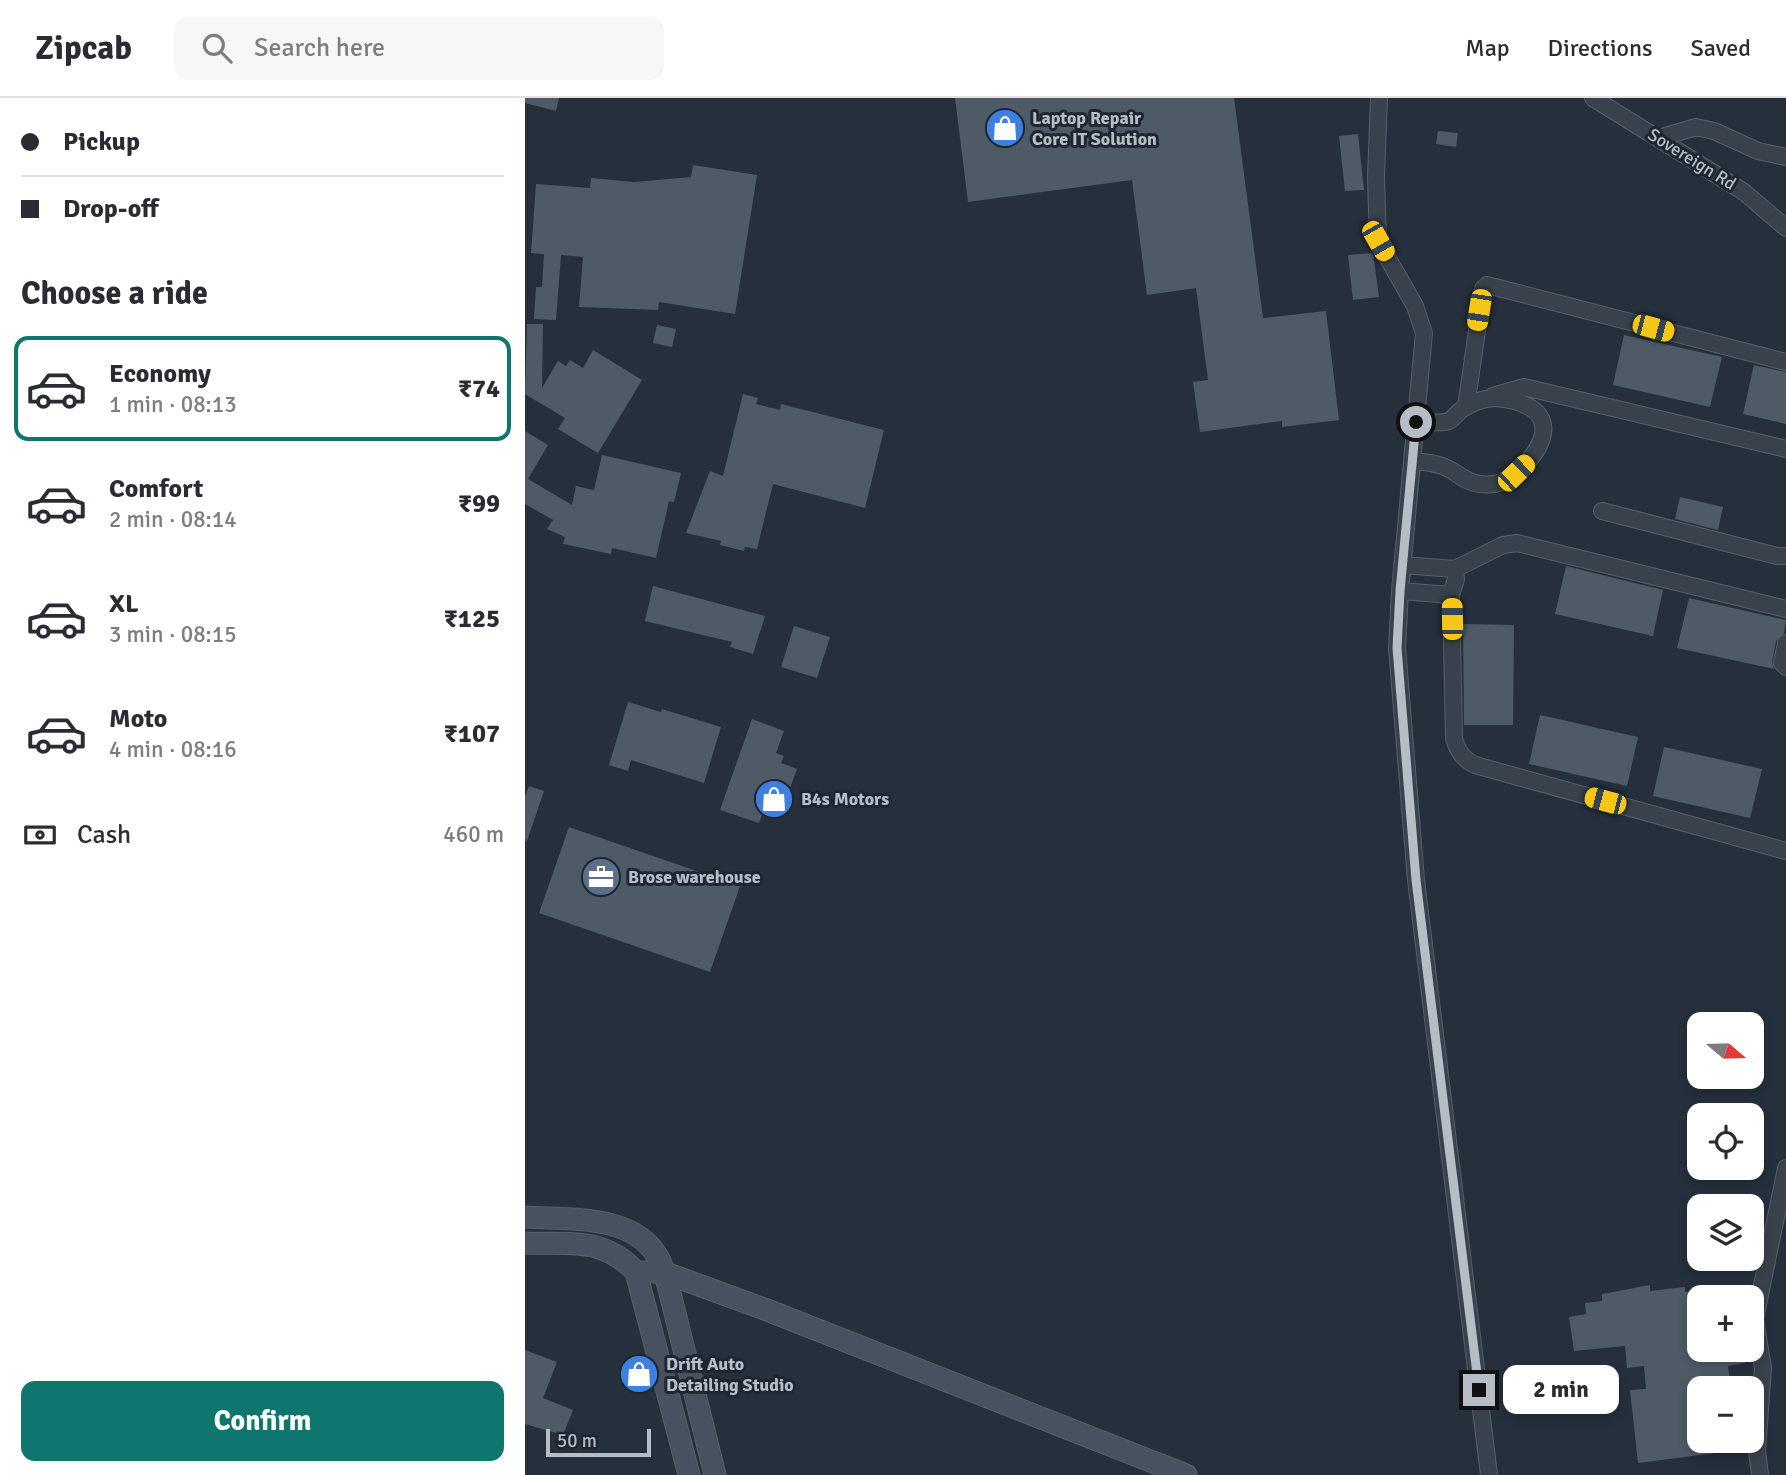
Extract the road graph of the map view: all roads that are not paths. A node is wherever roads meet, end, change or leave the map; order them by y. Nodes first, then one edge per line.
1 (1380, 98) edge
2 (1593, 98) edge
3 (1659, 138) junction
4 (1786, 157) edge
5 (1786, 228) edge
6 (1786, 362) edge
7 (1486, 398) junction
8 (1466, 407) junction
9 (1416, 422) junction
10 (1786, 449) edge
11 (1413, 461) junction
12 (1602, 512) dead end
13 (1786, 556) edge
14 (1402, 565) junction
15 (1455, 569) junction
16 (1400, 591) junction
17 (1451, 595) junction
18 (1786, 609) edge
19 (1786, 643) edge
20 (1786, 667) edge
21 (1786, 850) edge
22 (1786, 1168) edge
23 (525, 1217) edge
24 (525, 1243) edge
25 (636, 1272) junction
26 (663, 1272) junction
27 (689, 1475) edge
28 (715, 1475) edge
29 (1186, 1475) edge
30 (1489, 1475) edge
31 (1759, 1475) edge

1 - 9 street
2 - 3 street, Sovereign Rd
3 - 4 street
3 - 5 street, Sovereign Rd
6 - 8 street
7 - 8 street
7 - 10 street
7 - 11 street
8 - 9 street
9 - 11 street
11 - 14 street
12 - 13 street
14 - 15 street
14 - 16 street
15 - 17 street
15 - 18 street
16 - 17 street
16 - 30 street
17 - 21 street
19 - 20 street
22 - 31 street
23 - 26 main road
24 - 25 main road
25 - 26 main road
25 - 27 main road
26 - 28 main road
26 - 29 main road

